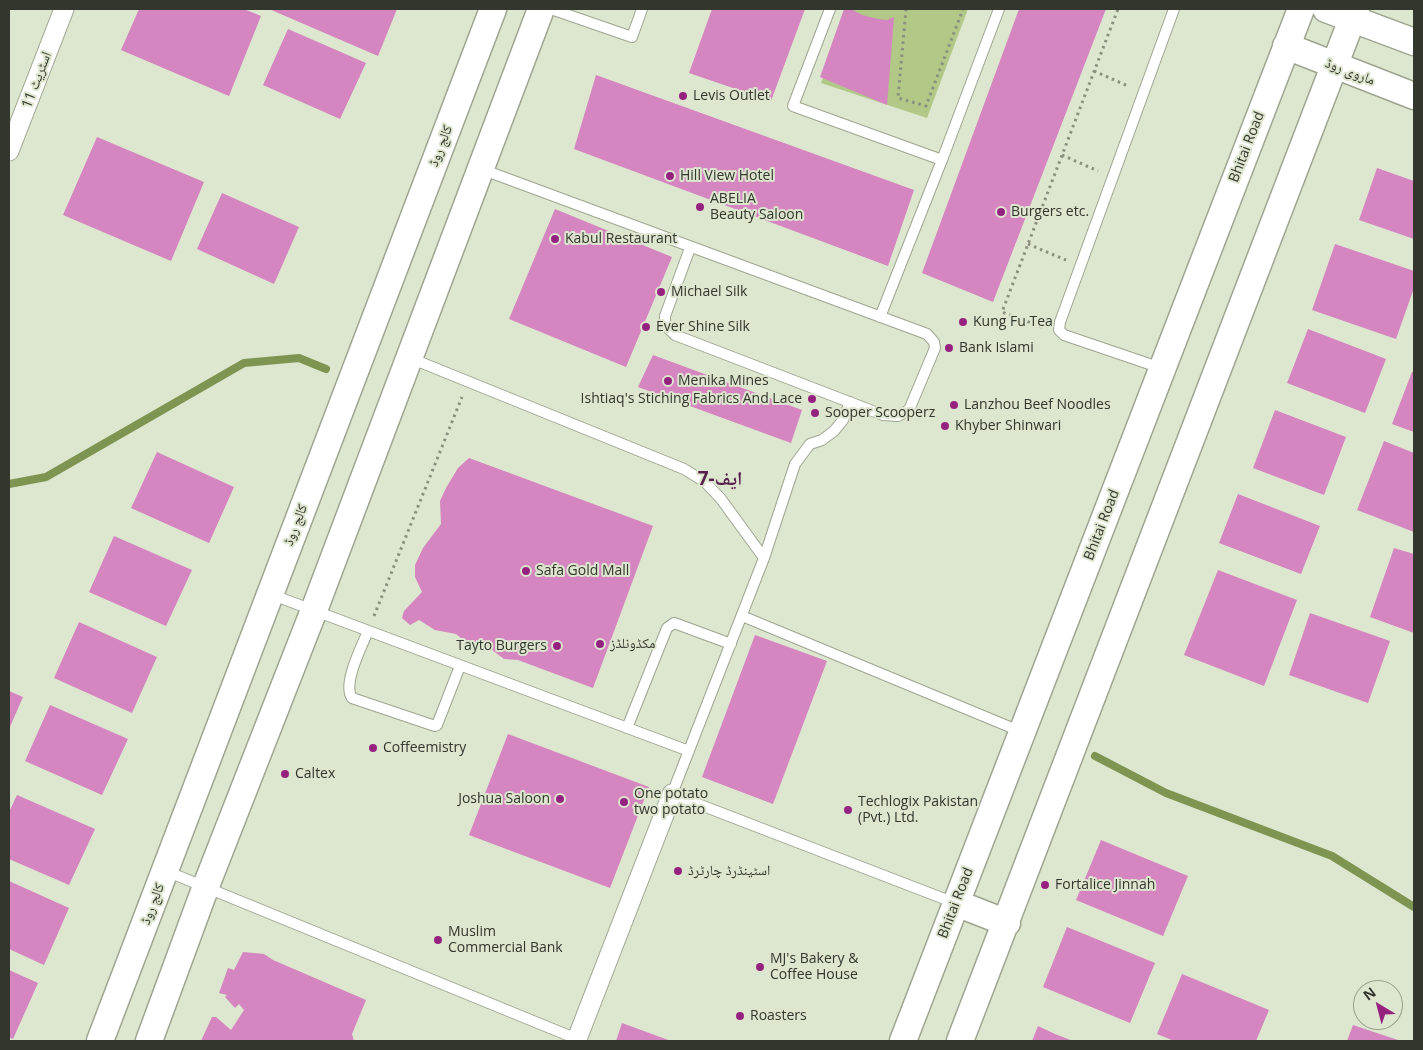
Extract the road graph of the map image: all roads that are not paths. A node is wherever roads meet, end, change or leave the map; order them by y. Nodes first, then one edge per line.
1 (64, 9) edge
2 (493, 9) edge
3 (541, 9) edge
4 (551, 9) edge
5 (642, 9) edge
6 (830, 9) edge
7 (999, 9) edge
8 (1174, 9) edge
9 (1301, 9) edge
10 (1326, 9) edge
11 (1354, 14) edge
12 (1414, 42) edge
13 (1286, 46) junction
14 (1333, 65) junction
15 (1414, 96) edge
16 (9, 151) edge
17 (942, 160) junction
18 (480, 168) junction
19 (690, 248) junction
20 (880, 317) junction
21 (409, 357) junction
22 (1162, 368) junction
23 (850, 402) junction
24 (764, 558) junction
25 (270, 593) junction
26 (314, 610) junction
27 (742, 616) junction
28 (368, 631) junction
29 (731, 644) junction
30 (460, 666) junction
31 (627, 728) junction
32 (1022, 732) junction
33 (689, 751) junction
34 (672, 794) junction
35 (166, 870) junction
36 (206, 886) junction
37 (956, 903) junction
38 (1007, 922) junction
39 (577, 1039) joint
40 (100, 1041) edge
41 (150, 1041) edge
42 (903, 1041) edge
43 (960, 1041) edge

1 - 16 street, اسٹریٹ 11
2 - 25 street, کالج روڈ
3 - 18 street
4 - 5 lane
6 - 17 lane
7 - 17 lane
8 - 22 lane
9 - 13 street, Bhitai Road
10 - 11 street
11 - 12 street
11 - 14 street
13 - 14 street, ماروی روڈ
13 - 22 street, Bhitai Road
14 - 15 street, ماروی روڈ
14 - 38 street
17 - 20 lane
18 - 19 lane
18 - 21 street
19 - 20 lane
19 - 23 lane
20 - 23 lane
21 - 24 lane
21 - 26 street
22 - 32 street, Bhitai Road
23 - 24 lane
24 - 27 lane
25 - 26 lane
25 - 35 street, کالج روڈ
26 - 28 lane
26 - 36 street
27 - 29 lane
27 - 32 lane
28 - 30 lane
28 - 30 lane
29 - 31 lane
29 - 33 lane
30 - 31 lane
31 - 33 lane
32 - 37 street, Bhitai Road
33 - 34 lane
34 - 37 lane
34 - 39 street
35 - 36 lane
35 - 40 street, کالج روڈ
36 - 39 lane
36 - 41 street
37 - 38 street
37 - 42 street, Bhitai Road
38 - 43 street

